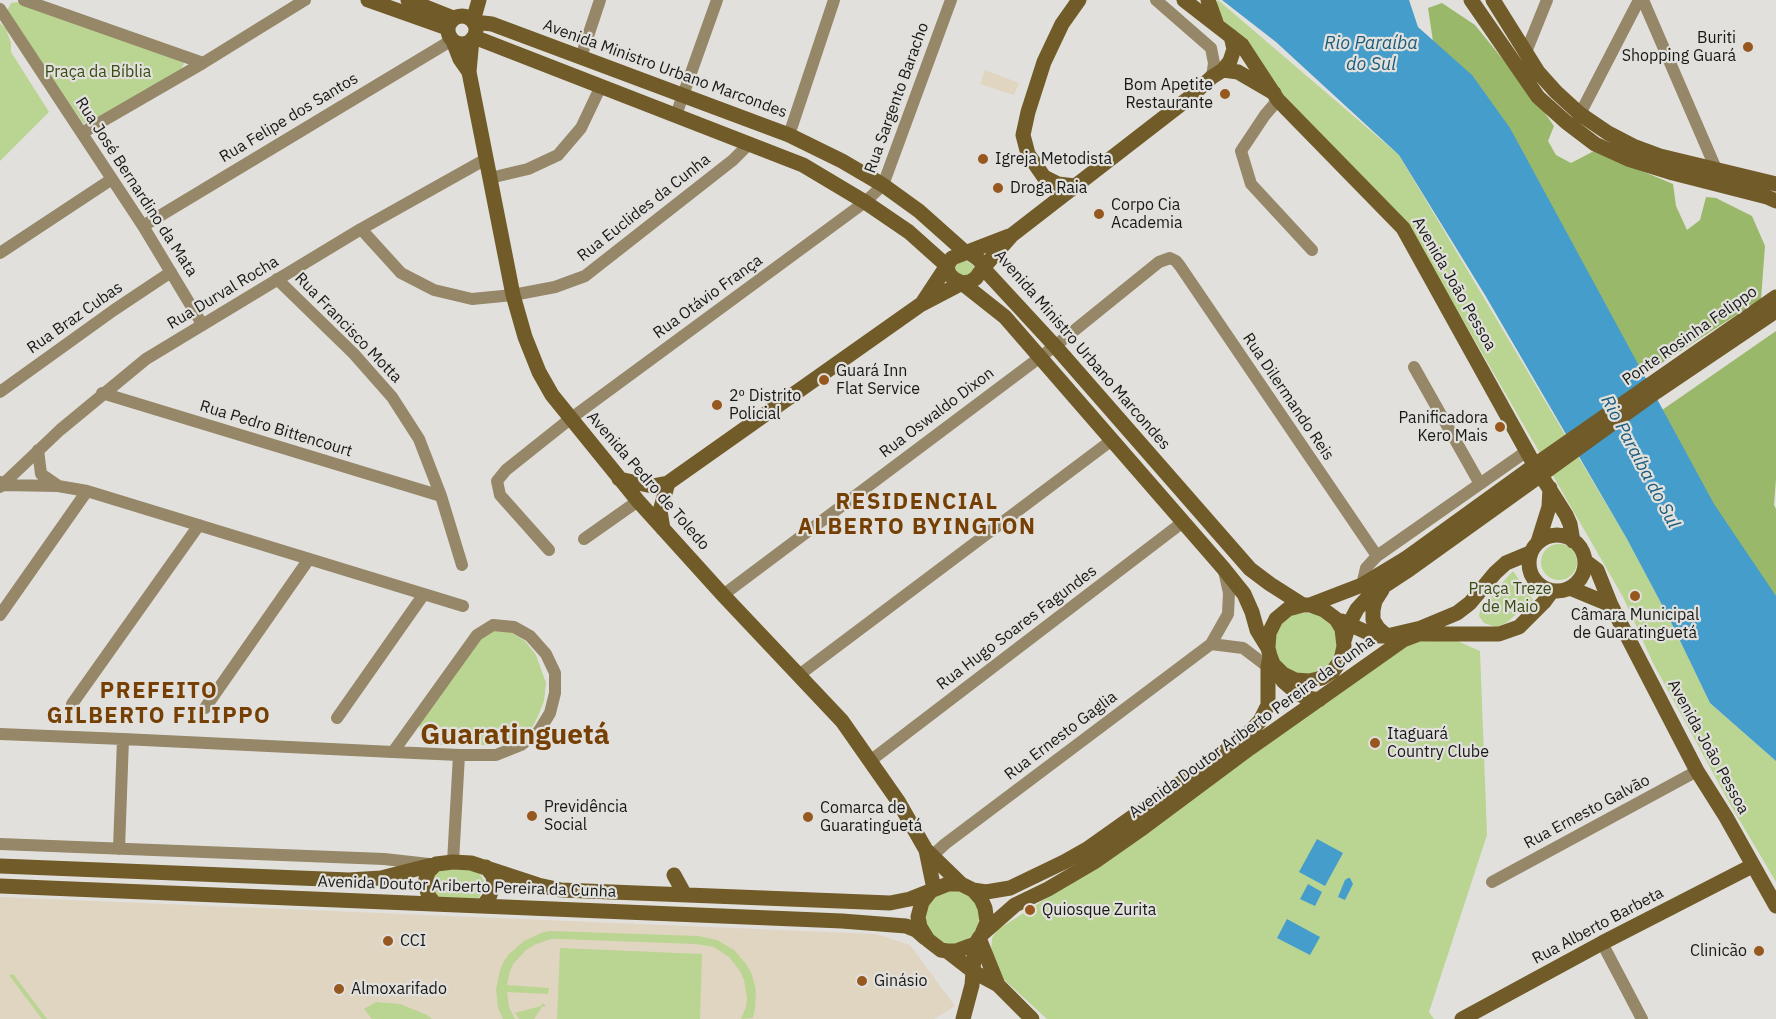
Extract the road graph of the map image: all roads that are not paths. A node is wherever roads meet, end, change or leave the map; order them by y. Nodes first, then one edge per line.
1 (6, 0) edge
2 (24, 0) edge
3 (305, 0) edge
4 (368, 0) edge
5 (408, 0) edge
6 (479, 0) edge
7 (600, 0) edge
8 (717, 0) edge
9 (834, 0) edge
10 (951, 0) edge
11 (1079, 0) edge
12 (1156, 0) edge
13 (1184, 0) edge
14 (1208, 0) edge
15 (1471, 0) edge
16 (1493, 0) edge
17 (1547, 0) edge
18 (1638, 0) edge
19 (1643, 0) edge
20 (0, 9) edge
21 (463, 26) edge
22 (1224, 32) junction
23 (1526, 52) junction
24 (580, 57) junction
25 (203, 63) junction
26 (1218, 73) junction
27 (601, 86) junction
28 (683, 94) junction
29 (1276, 97) junction
30 (1580, 114) junction
31 (676, 115) junction
32 (82, 133) junction
33 (789, 135) junction
34 (750, 143) junction
35 (486, 159) junction
36 (1716, 169) junction
37 (1044, 177) junction
38 (490, 178) junction
39 (112, 179) junction
40 (1776, 184) edge
41 (883, 185) junction
42 (1075, 186) junction
43 (1776, 201) edge
44 (865, 202) junction
45 (1038, 214) junction
46 (143, 226) junction
47 (361, 229) junction
48 (1012, 235) junction
49 (1312, 250) dead end
50 (965, 252) junction
51 (0, 253) edge
52 (1170, 258) joint
53 (947, 266) junction
54 (982, 268) junction
55 (171, 272) junction
56 (277, 279) junction
57 (962, 283) junction
58 (513, 295) junction
59 (1776, 297) edge
60 (920, 305) junction
61 (1776, 311) edge
62 (202, 324) junction
63 (1055, 346) junction
64 (1040, 357) junction
65 (1414, 368) dead end
66 (0, 392) edge
67 (102, 393) junction
68 (570, 419) junction
69 (1112, 440) junction
70 (38, 450) junction
71 (1527, 451) junction
72 (1538, 470) junction
73 (620, 479) junction
74 (1480, 484) junction
75 (1, 485) edge
76 (58, 486) junction
77 (663, 487) junction
78 (1550, 488) junction
79 (87, 491) junction
80 (441, 496) junction
81 (641, 505) junction
82 (1183, 522) junction
83 (199, 525) junction
84 (663, 529) junction
85 (584, 539) dead end
86 (1573, 541) junction
87 (1534, 548) junction
88 (549, 550) dead end
89 (1377, 556) junction
90 (309, 559) junction
91 (1408, 564) junction
92 (462, 565) dead end
93 (1591, 566) junction
94 (1224, 569) junction
95 (1362, 585) junction
96 (1573, 585) junction
97 (1384, 586) junction
98 (1552, 591) junction
99 (424, 594) junction
100 (723, 595) junction
101 (1470, 603) junction
102 (1307, 605) junction
103 (1611, 605) junction
104 (463, 606) dead end
105 (0, 615) edge
106 (1343, 622) junction
107 (1480, 634) junction
108 (1387, 636) junction
109 (1211, 644) junction
110 (1344, 644) junction
111 (1270, 659) junction
112 (799, 675) junction
113 (1340, 686) junction
114 (1320, 700) junction
115 (72, 704) dead end
116 (206, 708) dead end
117 (337, 718) dead end
118 (0, 734) edge
119 (123, 738) junction
120 (393, 752) junction
121 (459, 755) junction
122 (870, 761) junction
123 (1697, 771) junction
124 (0, 844) edge
125 (119, 849) junction
126 (929, 853) junction
127 (453, 862) junction
128 (436, 864) junction
129 (0, 866) edge
130 (1752, 866) junction
131 (486, 867) junction
132 (674, 875) dead end
133 (1492, 882) dead end
134 (0, 886) edge
135 (967, 887) junction
136 (932, 890) junction
137 (685, 895) junction
138 (435, 904) junction
139 (483, 906) junction
140 (1776, 906) edge
141 (979, 939) junction
142 (928, 940) junction
143 (1602, 943) junction
144 (952, 955) junction
145 (974, 972) junction
146 (998, 986) junction
147 (964, 1016) edge
148 (1032, 1019) edge
149 (1462, 1019) edge
150 (1642, 1019) edge

1 - 20 street
2 - 25 street
3 - 25 street
4 - 21 street, Avenida Ministro Urbano Marcondes
5 - 21 street, Avenida Ministro Urbano Marcondes
6 - 21 street
7 - 24 street
8 - 28 street
9 - 33 street
10 - 41 street, Rua Sargento Baracho
11 - 37 street
12 - 26 street
13 - 22 street
14 - 22 street
15 - 43 street
16 - 23 street
17 - 23 street
18 - 30 street
19 - 36 street
20 - 32 street, Rua José Bernardino da Mata
21 - 24 street, Avenida Ministro Urbano Marcondes
21 - 27 street, Avenida Ministro Urbano Marcondes
21 - 35 street, Avenida Pedro de Toledo
21 - 46 street, Rua Felipe dos Santos
22 - 26 street
22 - 29 street, Avenida João Pessoa
23 - 30 street
24 - 28 street, Avenida Ministro Urbano Marcondes
25 - 32 street
26 - 29 street, Avenida João Pessoa
26 - 42 street
27 - 31 street, Avenida Ministro Urbano Marcondes
27 - 38 street
28 - 31 street
28 - 33 street, Avenida Ministro Urbano Marcondes
29 - 49 street
29 - 71 street, Avenida João Pessoa
30 - 36 street
31 - 34 street, Avenida Ministro Urbano Marcondes
32 - 39 street, Rua José Bernardino da Mata
33 - 41 street, Avenida Ministro Urbano Marcondes
34 - 44 street, Avenida Ministro Urbano Marcondes
34 - 58 street, Rua Euclides da Cunha
35 - 38 street, Avenida Pedro de Toledo
35 - 47 street, Rua Durval Rocha
36 - 40 street
37 - 42 street
37 - 45 street
38 - 58 street, Avenida Pedro de Toledo
39 - 46 street, Rua José Bernardino da Mata
39 - 51 street
41 - 44 street, Rua Sargento Baracho
41 - 50 street, Avenida Ministro Urbano Marcondes
42 - 45 street
44 - 53 street, Avenida Ministro Urbano Marcondes
44 - 68 street, Rua Otávio França
45 - 48 street
46 - 55 street, Rua José Bernardino da Mata
47 - 56 street, Rua Durval Rocha
47 - 58 street, Rua Euclides da Cunha
48 - 50 street
48 - 54 street
50 - 53 street
50 - 54 street, Avenida Ministro Urbano Marcondes
52 - 63 street, Rua Oswaldo Dixon
52 - 89 street, Rua Dilermando Reis
53 - 57 street, Avenida Ministro Urbano Marcondes
53 - 60 street
54 - 57 street
54 - 63 street, Avenida Ministro Urbano Marcondes
55 - 62 street, Rua José Bernardino da Mata
55 - 66 street, Rua Braz Cubas
56 - 62 street, Rua Durval Rocha
56 - 80 street, Rua Francisco Motta
57 - 60 street
57 - 64 street, Avenida Ministro Urbano Marcondes
58 - 68 street, Avenida Pedro de Toledo
59 - 72 street, Ponte Rosinha Felippo
60 - 77 street
61 - 72 street, Ponte Rosinha Felippo, bridge
62 - 67 street, Rua Durval Rocha
63 - 64 street, Rua Oswaldo Dixon
63 - 102 street, Avenida Ministro Urbano Marcondes
64 - 69 street, Avenida Ministro Urbano Marcondes
64 - 100 street, Rua Oswaldo Dixon
65 - 74 street
67 - 70 street, Rua Durval Rocha
67 - 80 street, Rua Pedro Bittencourt
68 - 73 street, Avenida Pedro de Toledo
68 - 88 street, Rua Otávio França
69 - 82 street, Avenida Ministro Urbano Marcondes
69 - 112 street
70 - 75 street, Rua Durval Rocha
70 - 76 street
71 - 74 street
71 - 78 street, Avenida João Pessoa
72 - 91 street
73 - 77 street
73 - 81 street, Avenida Pedro de Toledo
74 - 89 street
75 - 76 street
76 - 79 street
77 - 81 street
77 - 84 street
78 - 86 street, Avenida João Pessoa
78 - 87 street
79 - 83 street
79 - 105 street
80 - 92 street, Rua Francisco Motta
81 - 84 street, Avenida Pedro de Toledo
81 - 85 street
82 - 94 street, Avenida Ministro Urbano Marcondes
82 - 122 street, Rua Hugo Soares Fagundes
83 - 90 street
83 - 115 street
84 - 100 street, Avenida Pedro de Toledo
86 - 87 street
86 - 93 street
87 - 98 street
87 - 101 street
89 - 95 street
90 - 99 street
90 - 116 street
91 - 95 street
91 - 97 street
93 - 96 street
93 - 103 street, Avenida João Pessoa
94 - 109 street
94 - 111 street, Avenida Ministro Urbano Marcondes
95 - 102 street
96 - 98 street
96 - 103 street
97 - 106 street
97 - 108 street
98 - 107 street, Avenida Doutor Ariberto Pereira da Cunha
99 - 104 street
99 - 117 street
100 - 112 street, Avenida Pedro de Toledo
101 - 107 street
101 - 108 street
102 - 106 street
102 - 111 street
103 - 123 street, Avenida João Pessoa
106 - 108 street
106 - 110 street
107 - 113 street, Avenida Doutor Ariberto Pereira da Cunha
109 - 111 street
109 - 126 street, Rua Ernesto Gaglia
110 - 111 street
110 - 113 street
111 - 114 street, Avenida Ministro Urbano Marcondes
111 - 135 street, Avenida Doutor Ariberto Pereira da Cunha
112 - 122 street, Avenida Pedro de Toledo
113 - 114 street, Avenida Doutor Ariberto Pereira da Cunha
114 - 141 street, Avenida Doutor Ariberto Pereira da Cunha
118 - 119 street
119 - 120 street
119 - 125 street
120 - 121 street
120 - 121 street
121 - 127 street
122 - 126 street, Avenida Pedro de Toledo
123 - 130 street, Avenida João Pessoa
123 - 133 street, Rua Ernesto Galvão
124 - 125 street, Avenida Doutor Ariberto Pereira da Cunha
125 - 128 street, Avenida Doutor Ariberto Pereira da Cunha
126 - 135 street, Avenida Pedro de Toledo
126 - 136 street, Avenida Pedro de Toledo
127 - 128 street, Avenida Doutor Ariberto Pereira da Cunha
127 - 131 street, Avenida Doutor Ariberto Pereira da Cunha
128 - 129 street, Avenida Doutor Ariberto Pereira da Cunha
128 - 138 street
130 - 140 street, Avenida João Pessoa
130 - 143 street, Rua Alberto Barbeta
131 - 137 street, Avenida Doutor Ariberto Pereira da Cunha
131 - 139 street
132 - 137 street
134 - 138 street, Avenida Doutor Ariberto Pereira da Cunha
135 - 136 street
135 - 141 street
136 - 137 street, Avenida Doutor Ariberto Pereira da Cunha
136 - 142 street
138 - 139 street, Avenida Doutor Ariberto Pereira da Cunha
139 - 142 street, Avenida Doutor Ariberto Pereira da Cunha
141 - 144 street
141 - 145 street
141 - 146 street
142 - 144 street
143 - 149 street, Rua Alberto Barbeta
143 - 150 street
144 - 145 street
144 - 147 street
145 - 146 street
145 - 147 street
146 - 147 street
146 - 148 street

